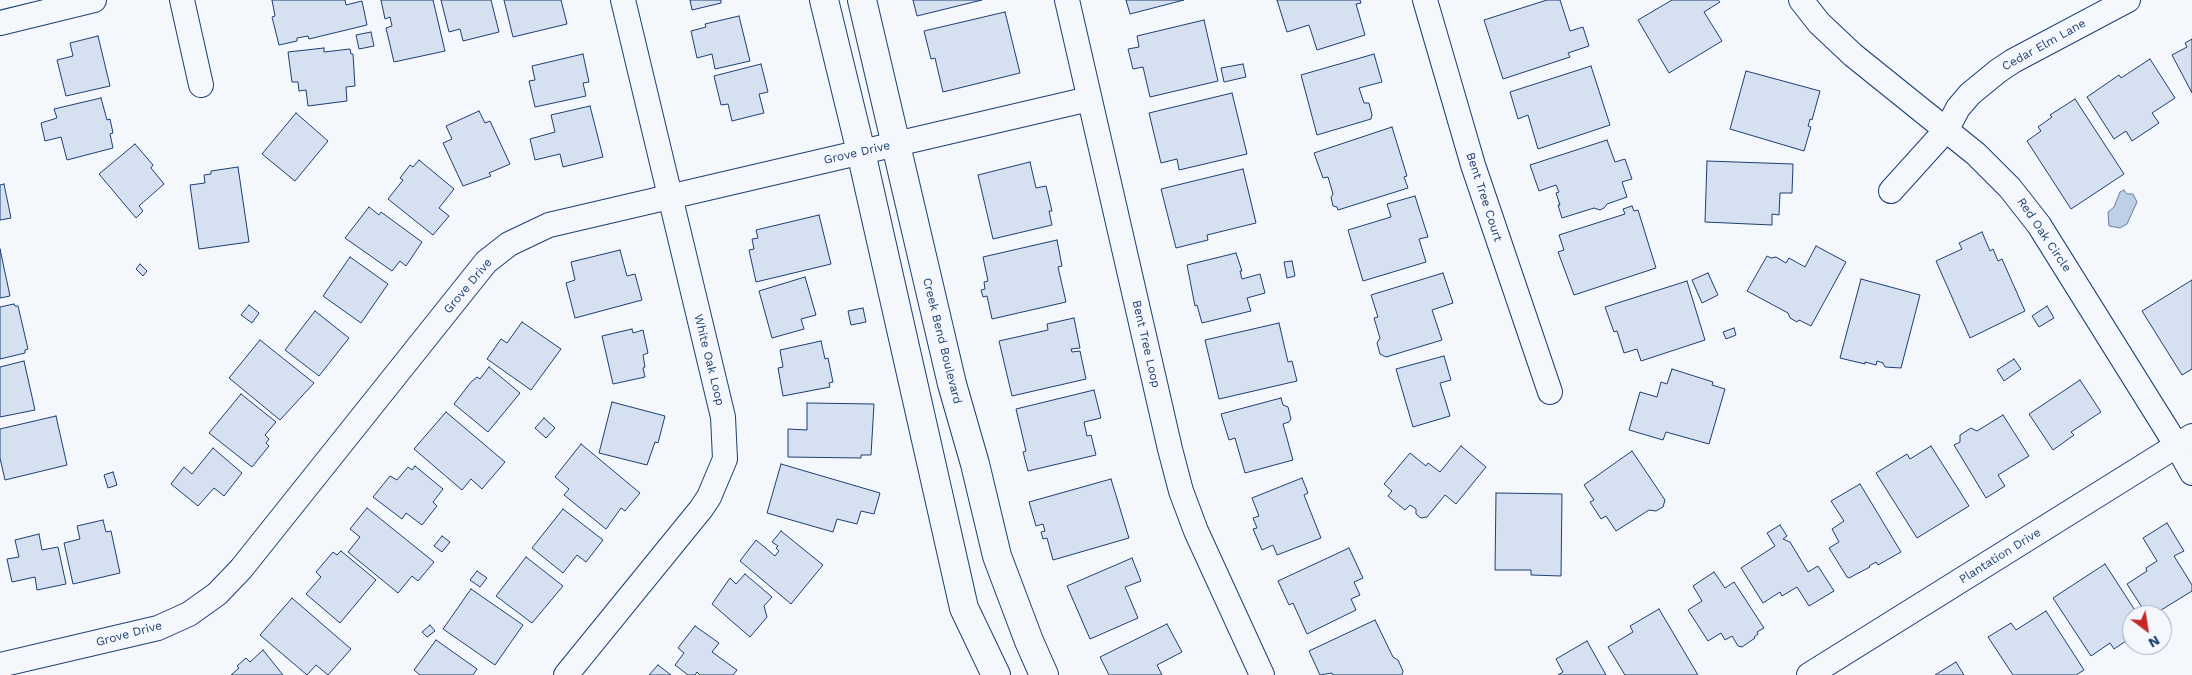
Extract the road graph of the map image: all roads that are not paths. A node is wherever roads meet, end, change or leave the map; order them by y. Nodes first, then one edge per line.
1 (94, 0) edge
2 (182, 0) edge
3 (623, 0) edge
4 (824, 0) edge
5 (862, 0) edge
6 (1067, 0) edge
7 (1425, 0) edge
8 (1801, 0) edge
9 (2128, 0) edge
10 (0, 23) edge
11 (201, 85) dead end
12 (1090, 99) junction
13 (1946, 129) junction
14 (894, 144) junction
15 (861, 152) junction
16 (1891, 191) dead end
17 (672, 196) junction
18 (1550, 392) dead end
19 (2185, 441) edge
20 (2192, 473) edge
21 (0, 665) edge
22 (566, 675) edge
23 (996, 675) edge
24 (1044, 675) edge
25 (1262, 675) edge
26 (1809, 675) edge

1 - 10 street
2 - 11 street
3 - 17 street, White Oak Loop
4 - 15 street
5 - 14 street, Creek Bend Boulevard
6 - 12 street, Bent Tree Loop
7 - 18 street, Bent Tree Court
8 - 13 street, Red Oak Circle
9 - 13 street, Cedar Elm Lane
12 - 14 street, Grove Drive
12 - 25 street, Bent Tree Loop
13 - 16 street, Cedar Elm Lane
13 - 19 street, Red Oak Circle
14 - 15 street, Grove Drive
14 - 24 street, Creek Bend Boulevard
15 - 17 street, Grove Drive
15 - 23 street
17 - 21 street, Grove Drive
17 - 22 street, White Oak Loop
19 - 20 street, Red Oak Circle
19 - 26 street, Plantation Drive

